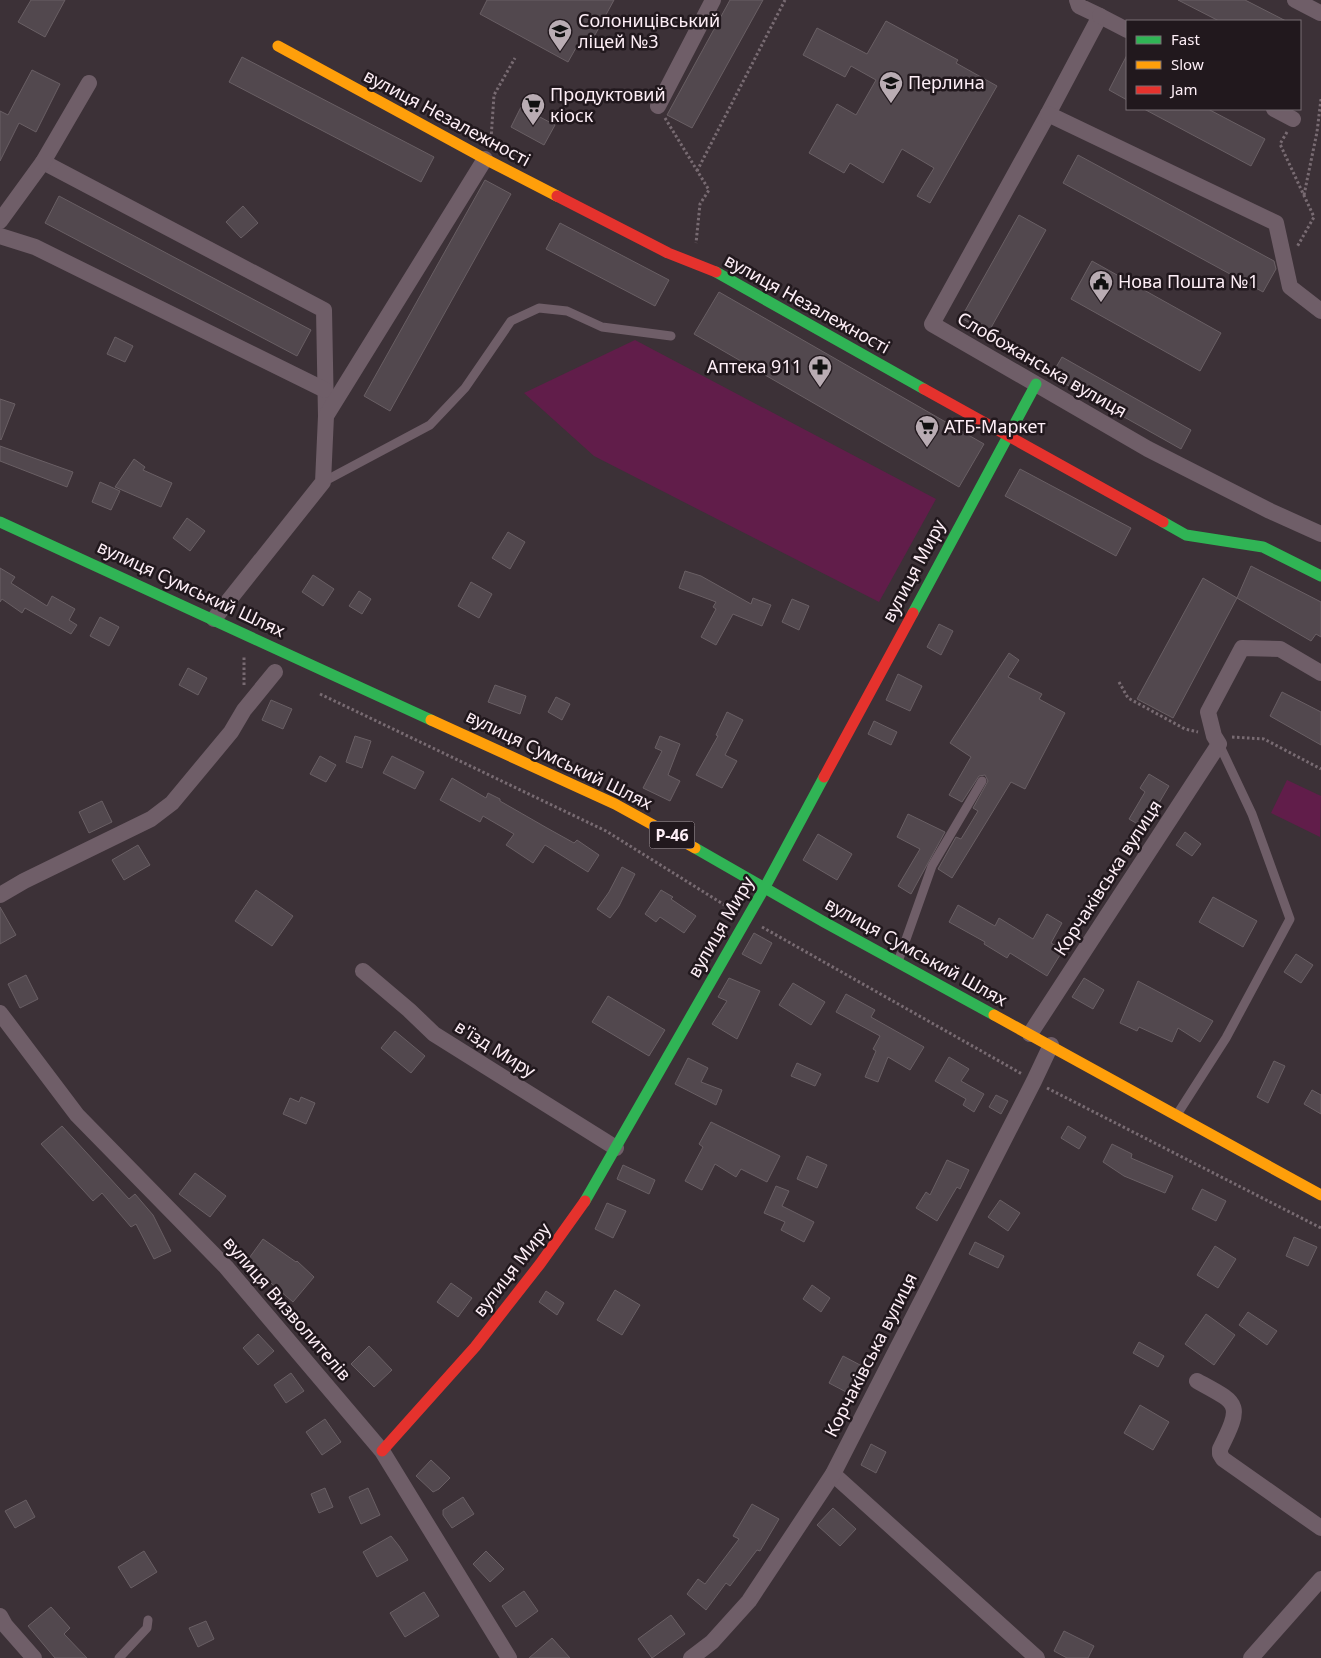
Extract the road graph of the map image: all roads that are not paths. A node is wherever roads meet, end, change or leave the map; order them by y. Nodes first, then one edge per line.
1 (713, 0) edge
2 (1077, 0) edge
3 (1295, 0) edge
4 (1320, 13) dead end
5 (1100, 16) junction
6 (1126, 29) edge
7 (278, 46) dead end
8 (89, 83) dead end
9 (658, 106) road end
10 (1276, 110) edge
11 (1048, 114) junction
12 (1293, 119) road end
13 (487, 160) junction
14 (43, 162) junction
15 (0, 221) edge
16 (0, 236) edge
17 (1321, 311) edge
18 (671, 336) dead end
19 (1036, 384) junction
20 (325, 390) junction
21 (326, 416) junction
22 (1008, 437) junction
23 (323, 482) junction
24 (0, 522) edge
25 (1321, 534) edge
26 (1321, 576) edge
27 (214, 619) junction
28 (275, 672) dead end
29 (1321, 673) edge
30 (1219, 744) junction
31 (982, 781) dead end
32 (765, 887) junction
33 (0, 895) edge
34 (898, 962) junction
35 (363, 971) dead end
36 (0, 1012) edge
37 (1030, 1034) junction
38 (1051, 1045) junction
39 (1177, 1115) junction
40 (616, 1148) junction
41 (1321, 1195) edge
42 (1197, 1381) dead end
43 (382, 1451) junction
44 (833, 1474) junction
45 (1321, 1528) edge
46 (1321, 1579) edge
47 (0, 1616) edge
48 (148, 1620) dead end
49 (34, 1658) edge
50 (118, 1658) edge
51 (509, 1658) edge
52 (691, 1658) edge
53 (1037, 1658) edge
54 (1250, 1658) edge

1 - 9 street
2 - 5 street
3 - 4 street
5 - 6 street
5 - 11 street, Слобожанська вулиця
7 - 13 street, вулиця Незалежності
8 - 14 street
10 - 12 street
11 - 17 street
11 - 19 street, Слобожанська вулиця
13 - 21 street
13 - 22 street, вулиця Незалежності
14 - 15 street
14 - 20 street
16 - 20 street
18 - 23 lane
19 - 22 street, вулиця Миру
19 - 25 street, Слобожанська вулиця
20 - 21 street
21 - 23 street
22 - 26 street, вулиця Незалежності
22 - 32 street, вулиця Миру
23 - 27 street
24 - 27 street, вулиця Сумський Шлях / Р-46
27 - 32 street, вулиця Сумський Шлях / Р-46
28 - 33 street
29 - 30 street
30 - 37 street, Корчаківська вулиця
30 - 39 lane
31 - 34 lane
32 - 34 street, вулиця Сумський Шлях / Р-46
32 - 40 street, вулиця Миру
34 - 37 street, вулиця Сумський Шлях / Р-46
35 - 40 street, в'їзд Миру
36 - 43 street, вулиця Визволителів
37 - 38 street, вулиця Сумський Шлях / Р-46
38 - 39 street, вулиця Сумський Шлях / Р-46
38 - 44 street, Корчаківська вулиця
39 - 41 street, вулиця Сумський Шлях / Р-46
40 - 43 street, вулиця Миру
42 - 45 street
43 - 51 street, вулиця Визволителів
44 - 52 street, Корчаківська вулиця
44 - 53 street
46 - 54 street
47 - 49 street
48 - 50 lane

